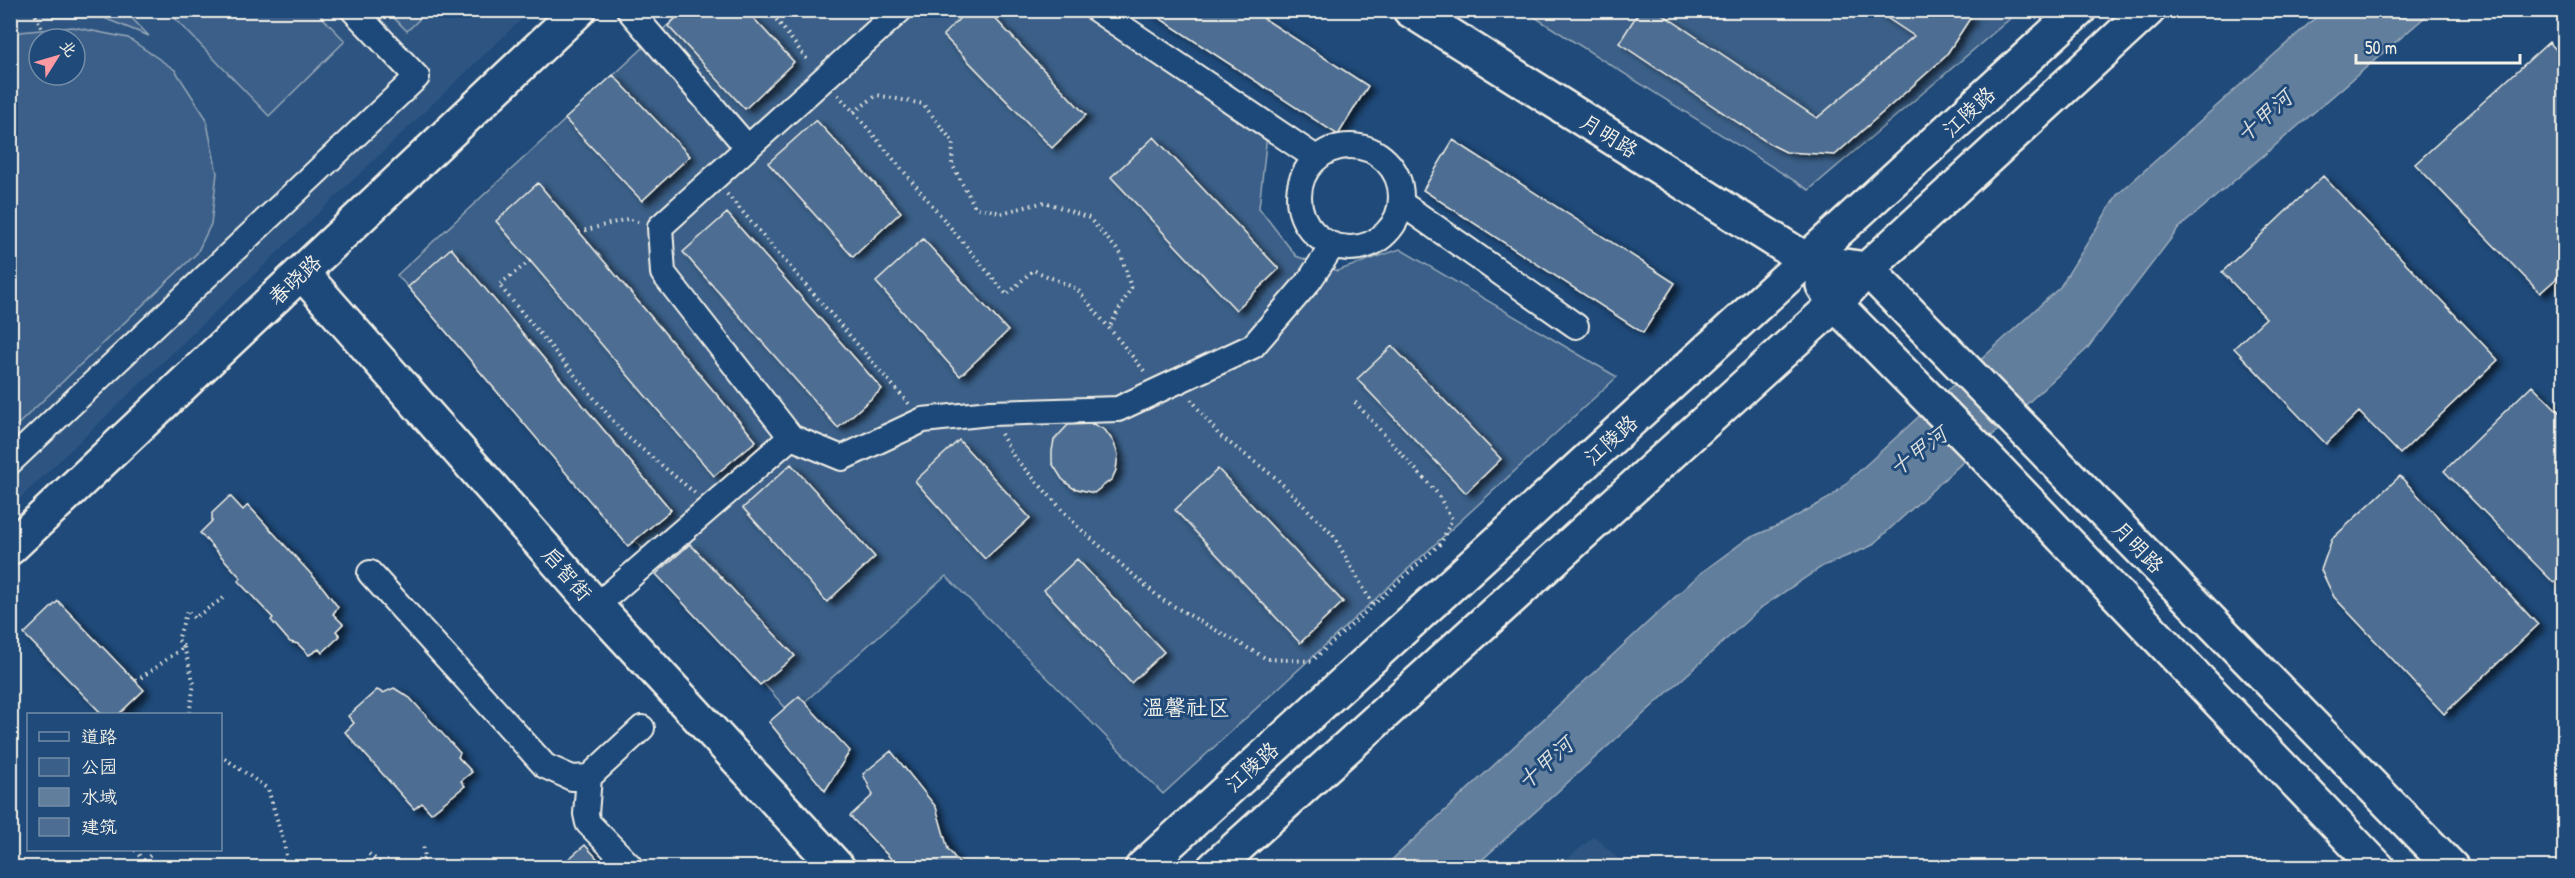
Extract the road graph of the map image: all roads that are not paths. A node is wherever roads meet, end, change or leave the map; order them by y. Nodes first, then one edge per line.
1 (353, 10) edge
2 (579, 10) edge
3 (629, 10) edge
4 (900, 10) edge
5 (1097, 10) edge
6 (1410, 10) edge
7 (2079, 10) edge
8 (2148, 10) edge
9 (747, 147) junction
10 (1316, 158) junction
11 (1401, 203) junction
12 (1333, 245) junction
13 (1808, 261) junction
14 (1867, 269) junction
15 (302, 273) junction
16 (1835, 304) junction
17 (1576, 326) dead end
18 (791, 437) junction
19 (10, 462) edge
20 (10, 548) edge
21 (370, 573) dead end
22 (596, 606) junction
23 (642, 728) dead end
24 (589, 777) junction
25 (632, 867) edge
26 (838, 867) edge
27 (1142, 867) edge
28 (1214, 867) edge
29 (2378, 867) edge
30 (2452, 867) edge

1 - 19 street
2 - 15 street, 春晓路
3 - 9 street
4 - 9 street
5 - 10 street
6 - 13 street, 月明路
7 - 13 street, 江陵路
8 - 14 street
9 - 18 street
10 - 11 street
10 - 12 street
11 - 12 street
11 - 17 street
12 - 18 street
13 - 14 street, 月明路
13 - 16 street, 月明路
13 - 27 street, 江陵路
14 - 16 street
14 - 30 street, 月明路
15 - 20 street, 春晓路
15 - 22 street, 启智街
16 - 28 street
16 - 29 street, 月明路
18 - 22 street
21 - 24 street
22 - 26 street, 启智街
23 - 24 street
24 - 25 street

